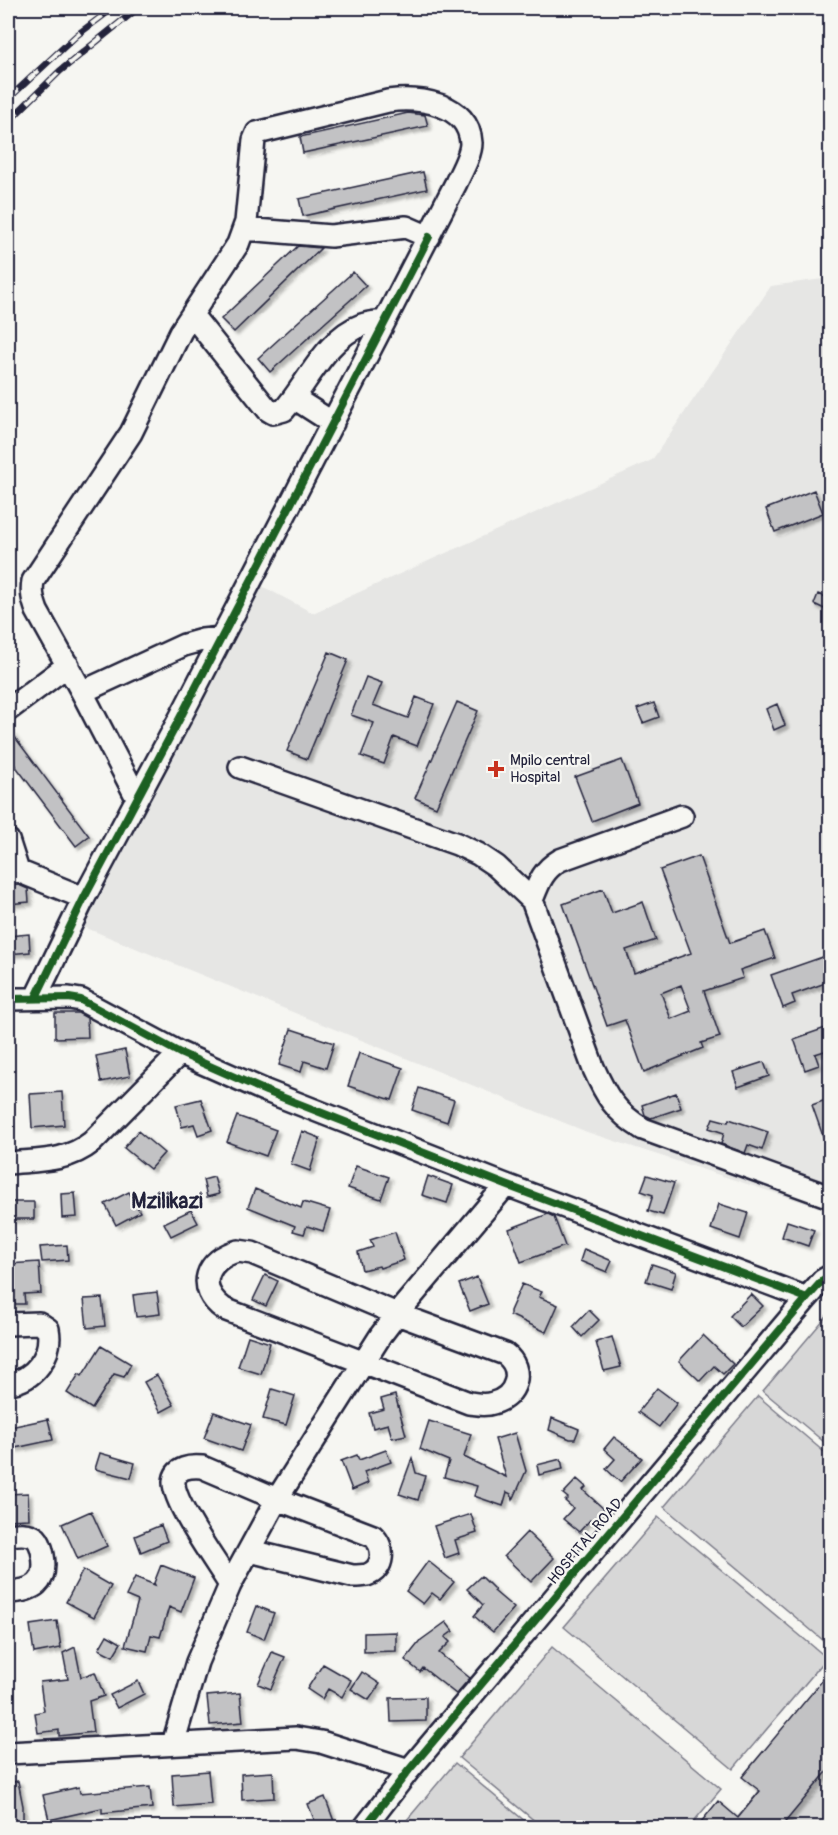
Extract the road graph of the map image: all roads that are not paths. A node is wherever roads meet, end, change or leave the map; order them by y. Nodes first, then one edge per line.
1 (244, 229) junction
2 (429, 237) junction
3 (192, 315) junction
4 (385, 321) junction
5 (294, 398) junction
6 (333, 423) junction
7 (221, 639) junction
8 (68, 665) junction
9 (82, 692) junction
10 (8, 710) edge
11 (240, 767) dead end
12 (137, 798) junction
13 (682, 816) dead end
14 (8, 840) edge
15 (13, 872) edge
16 (84, 898) junction
17 (532, 900) junction
18 (36, 997) junction
19 (8, 999) edge
20 (180, 1053) junction
21 (8, 1163) edge
22 (506, 1185) junction
23 (831, 1197) edge
24 (831, 1275) edge
25 (807, 1298) junction
26 (397, 1314) junction
27 (8, 1324) edge
28 (363, 1362) junction
29 (8, 1383) edge
30 (277, 1499) junction
31 (8, 1534) edge
32 (250, 1551) junction
33 (230, 1585) junction
34 (8, 1592) edge
35 (173, 1744) junction
36 (8, 1753) edge
37 (409, 1770) junction
38 (364, 1827) edge

1 - 2 street
1 - 2 street
1 - 3 street
2 - 4 street
3 - 5 street
3 - 8 street
4 - 5 street
4 - 6 street
5 - 6 street
6 - 7 street
7 - 9 street
7 - 12 street
8 - 9 street
8 - 10 street
9 - 12 street
11 - 17 street
12 - 16 street
13 - 17 street
14 - 15 street
15 - 16 street
16 - 18 street
17 - 23 street
18 - 19 street
18 - 20 street
20 - 21 street
20 - 22 street
22 - 25 street
22 - 26 street
24 - 25 street, HOSPITAL ROAD
25 - 37 street, HOSPITAL ROAD
26 - 28 street
26 - 28 street
26 - 28 street
27 - 29 street
28 - 30 street
30 - 32 street
30 - 32 street
30 - 33 street
31 - 34 street
32 - 33 street
33 - 35 street
35 - 36 street
35 - 37 street
37 - 38 street, HOSPITAL ROAD

